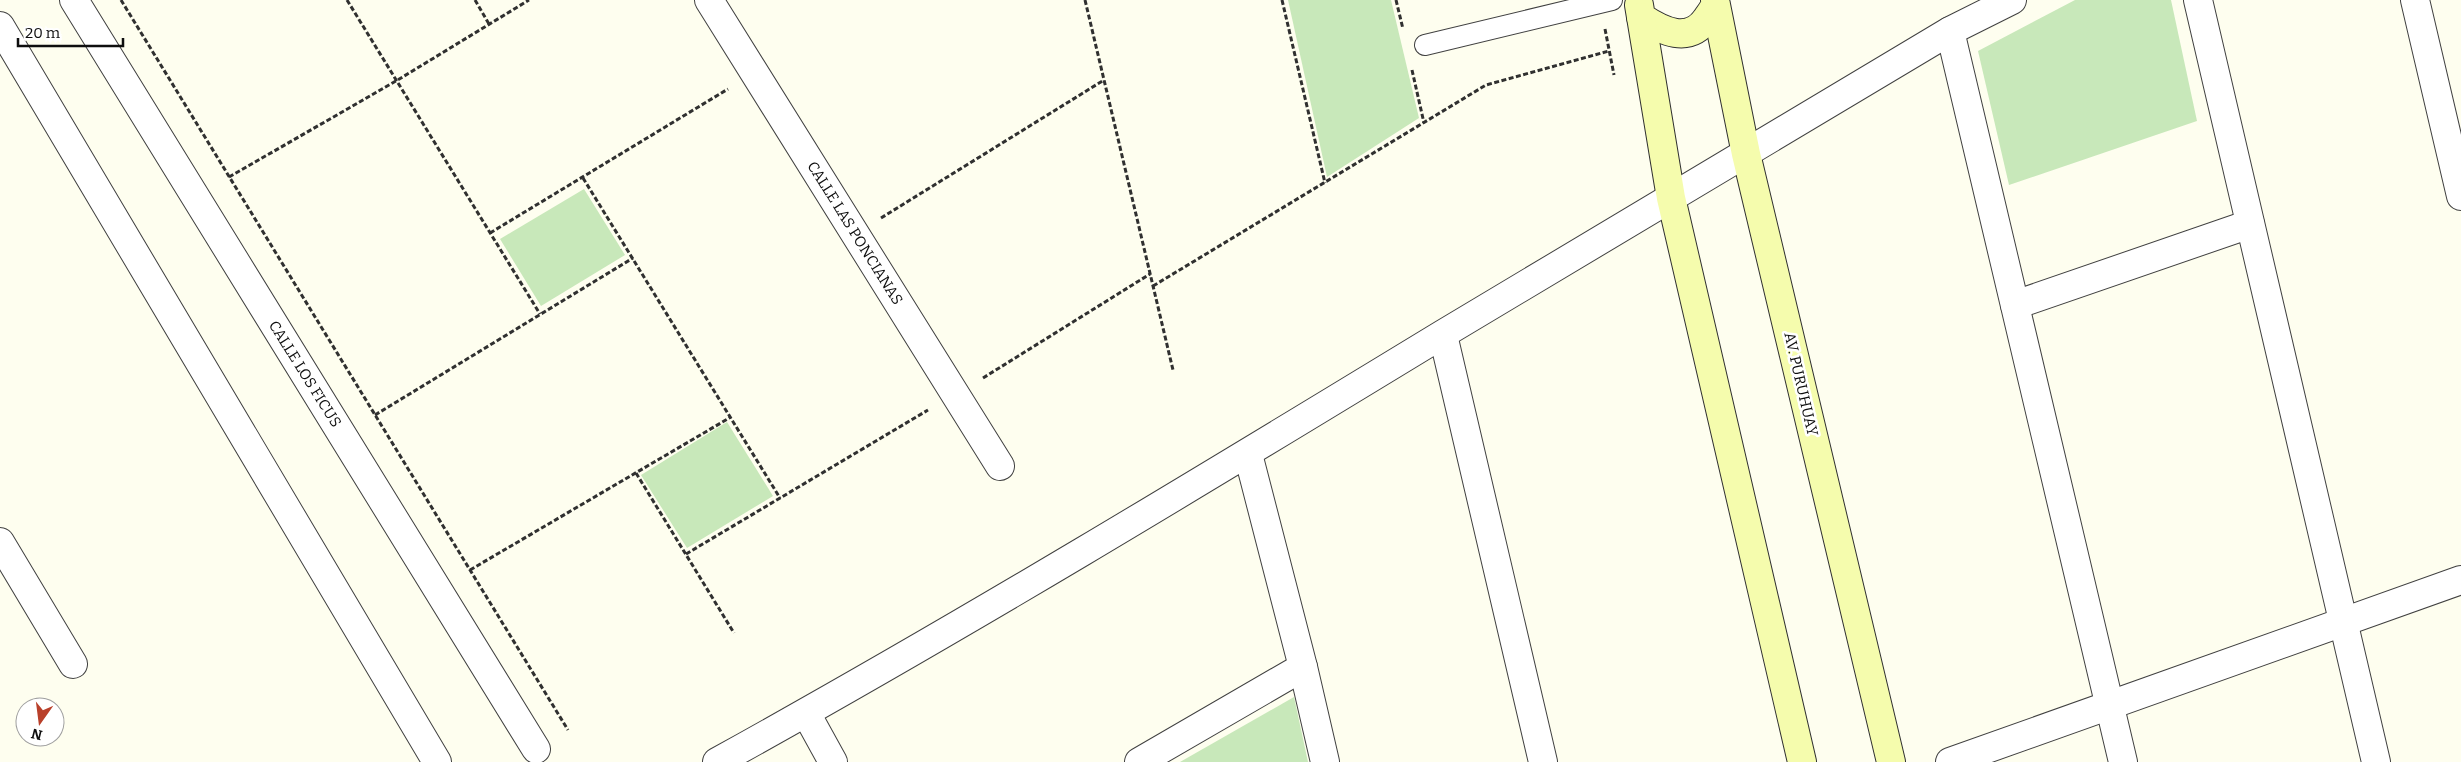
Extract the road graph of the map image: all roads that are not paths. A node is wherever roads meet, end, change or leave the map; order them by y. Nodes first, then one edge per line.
1 (74, 0) edge
2 (710, 0) edge
3 (1612, 0) edge
4 (2012, 0) edge
5 (2198, 0) edge
6 (2415, 0) edge
7 (1715, 3) edge
8 (1639, 8) edge
9 (0, 26) edge
10 (1950, 31) junction
11 (1425, 45) dead end
12 (1746, 154) junction
13 (2461, 196) edge
14 (1671, 198) junction
15 (2250, 224) junction
16 (2015, 305) junction
17 (1442, 335) junction
18 (1248, 454) junction
19 (1000, 466) dead end
20 (0, 542) edge
21 (2461, 580) edge
22 (2343, 623) junction
23 (73, 664) dead end
24 (1303, 667) junction
25 (2110, 705) junction
26 (806, 713) junction
27 (536, 749) dead end
28 (437, 762) edge
29 (718, 762) edge
30 (833, 762) edge
31 (1139, 762) edge
32 (1325, 762) edge
33 (1543, 762) edge
34 (1802, 762) edge
35 (1891, 762) edge
36 (1950, 762) edge
37 (2123, 762) edge
38 (2376, 762) edge

1 - 27 street, CALLE LOS FICUS
2 - 19 street, CALLE LAS PONCIANAS
3 - 11 lane
4 - 10 street
5 - 15 street
6 - 13 street
7 - 8 main road, AV. PURUHUAY
7 - 12 main road, AV. PURUHUAY
8 - 14 main road, AV. PURUHUAY
9 - 28 street
10 - 12 street
10 - 16 street
12 - 14 street
12 - 35 main road, AV. PURUHUAY
14 - 17 street
14 - 34 main road, AV. PURUHUAY
15 - 16 street
15 - 22 street
16 - 25 street
17 - 18 street
17 - 33 street
18 - 24 street
18 - 26 street
20 - 23 street
21 - 22 street
22 - 25 street
22 - 38 street
24 - 31 street
24 - 32 street
25 - 36 street
25 - 37 street
26 - 29 street
26 - 30 street

